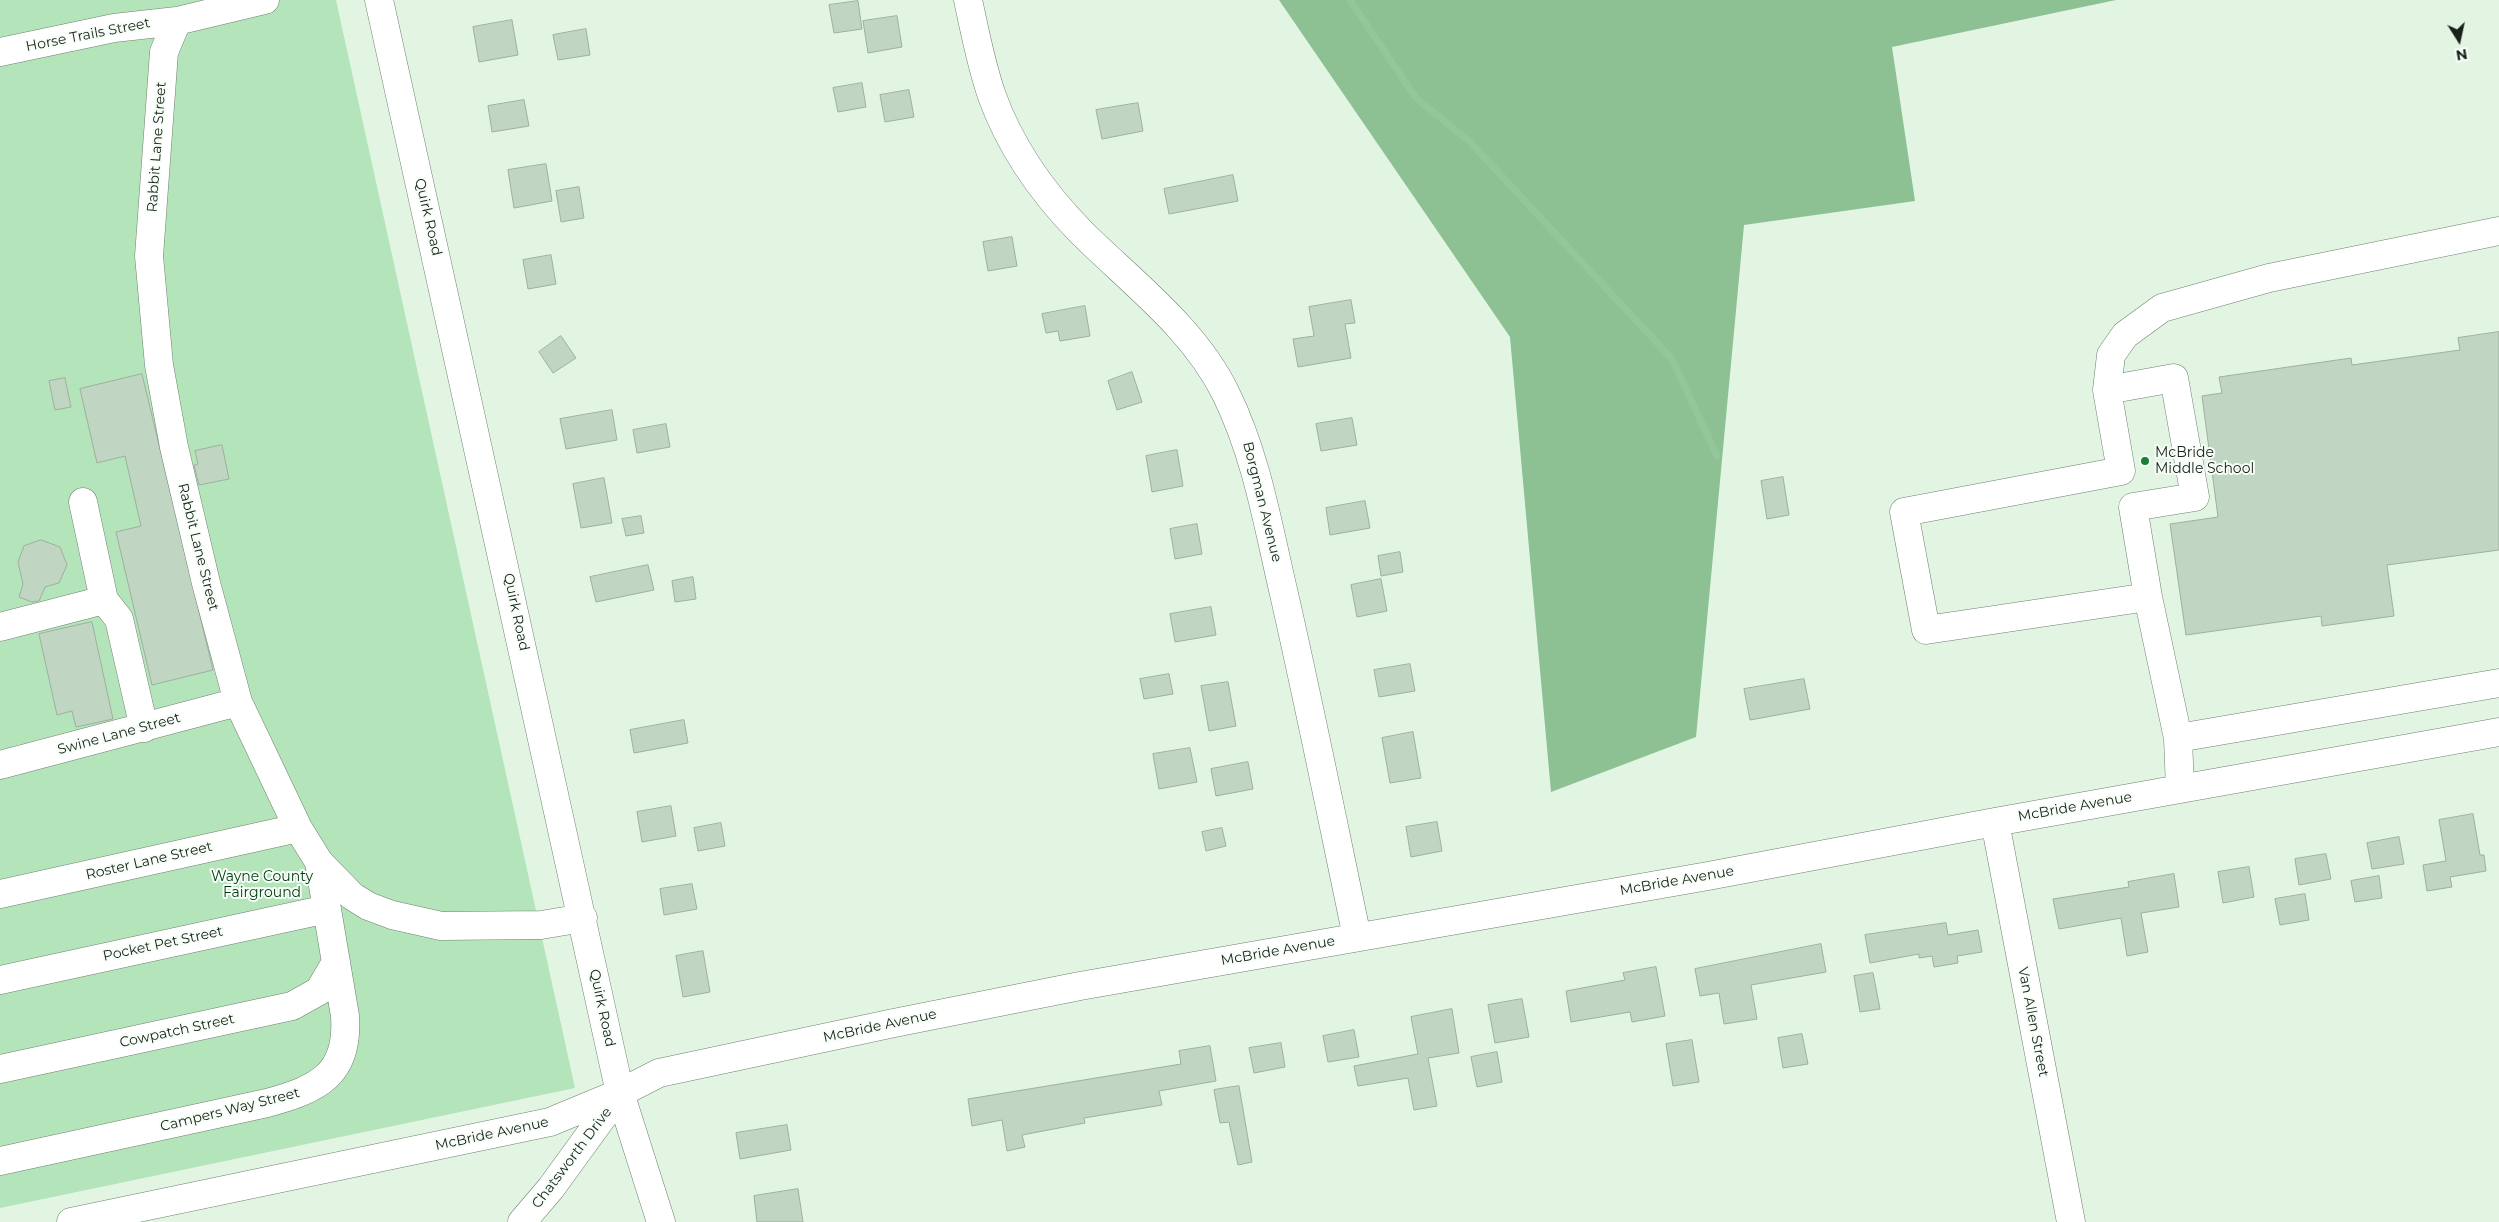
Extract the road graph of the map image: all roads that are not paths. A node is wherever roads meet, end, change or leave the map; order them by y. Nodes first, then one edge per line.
1 (265, 0) edge
2 (379, 0) edge
3 (968, 0) edge
4 (177, 21) junction
5 (0, 52) edge
6 (2499, 231) edge
7 (2106, 390) junction
8 (83, 502) dead end
9 (2148, 597) junction
10 (104, 600) junction
11 (0, 627) edge
12 (2499, 684) edge
13 (238, 702) junction
14 (144, 728) junction
15 (2499, 732) edge
16 (2178, 738) junction
17 (0, 764) edge
18 (2180, 789) junction
19 (1995, 822) junction
20 (298, 828) junction
21 (318, 862) junction
22 (0, 894) edge
23 (327, 909) junction
24 (583, 918) junction
25 (1357, 937) junction
26 (336, 962) junction
27 (0, 980) edge
28 (0, 1069) edge
29 (620, 1093) junction
30 (0, 1161) edge
31 (70, 1222) edge
32 (522, 1222) edge
33 (661, 1222) edge
34 (2071, 1222) edge

1 - 4 street
2 - 24 street, Quirk Road
3 - 25 street, Borgman Avenue
4 - 5 street, Horse Trails Street
4 - 13 street, Rabbit Lane Street
6 - 7 street
7 - 9 street
7 - 9 street
8 - 10 street
9 - 16 street
10 - 11 street
10 - 14 street
12 - 16 street
13 - 14 street, Swine Lane Street
13 - 20 street, Rabbit Lane Street
14 - 17 street, Swine Lane Street
15 - 18 street, McBride Avenue
16 - 18 street
18 - 19 street, McBride Avenue
19 - 25 street, McBride Avenue
19 - 34 street, Van Allen Street
20 - 21 street, Rabbit Lane Street
20 - 22 street, Roster Lane Street
21 - 23 street, Campers Way Street
21 - 24 street, Rabbit Lane Street
23 - 26 street, Campers Way Street
23 - 27 street, Pocket Pet Street
24 - 29 street, Quirk Road
25 - 29 street, McBride Avenue
26 - 28 street, Cowpatch Street
26 - 30 street, Campers Way Street
29 - 31 street, McBride Avenue
29 - 32 street, Chatsworth Drive
29 - 33 street, Quirk Road

